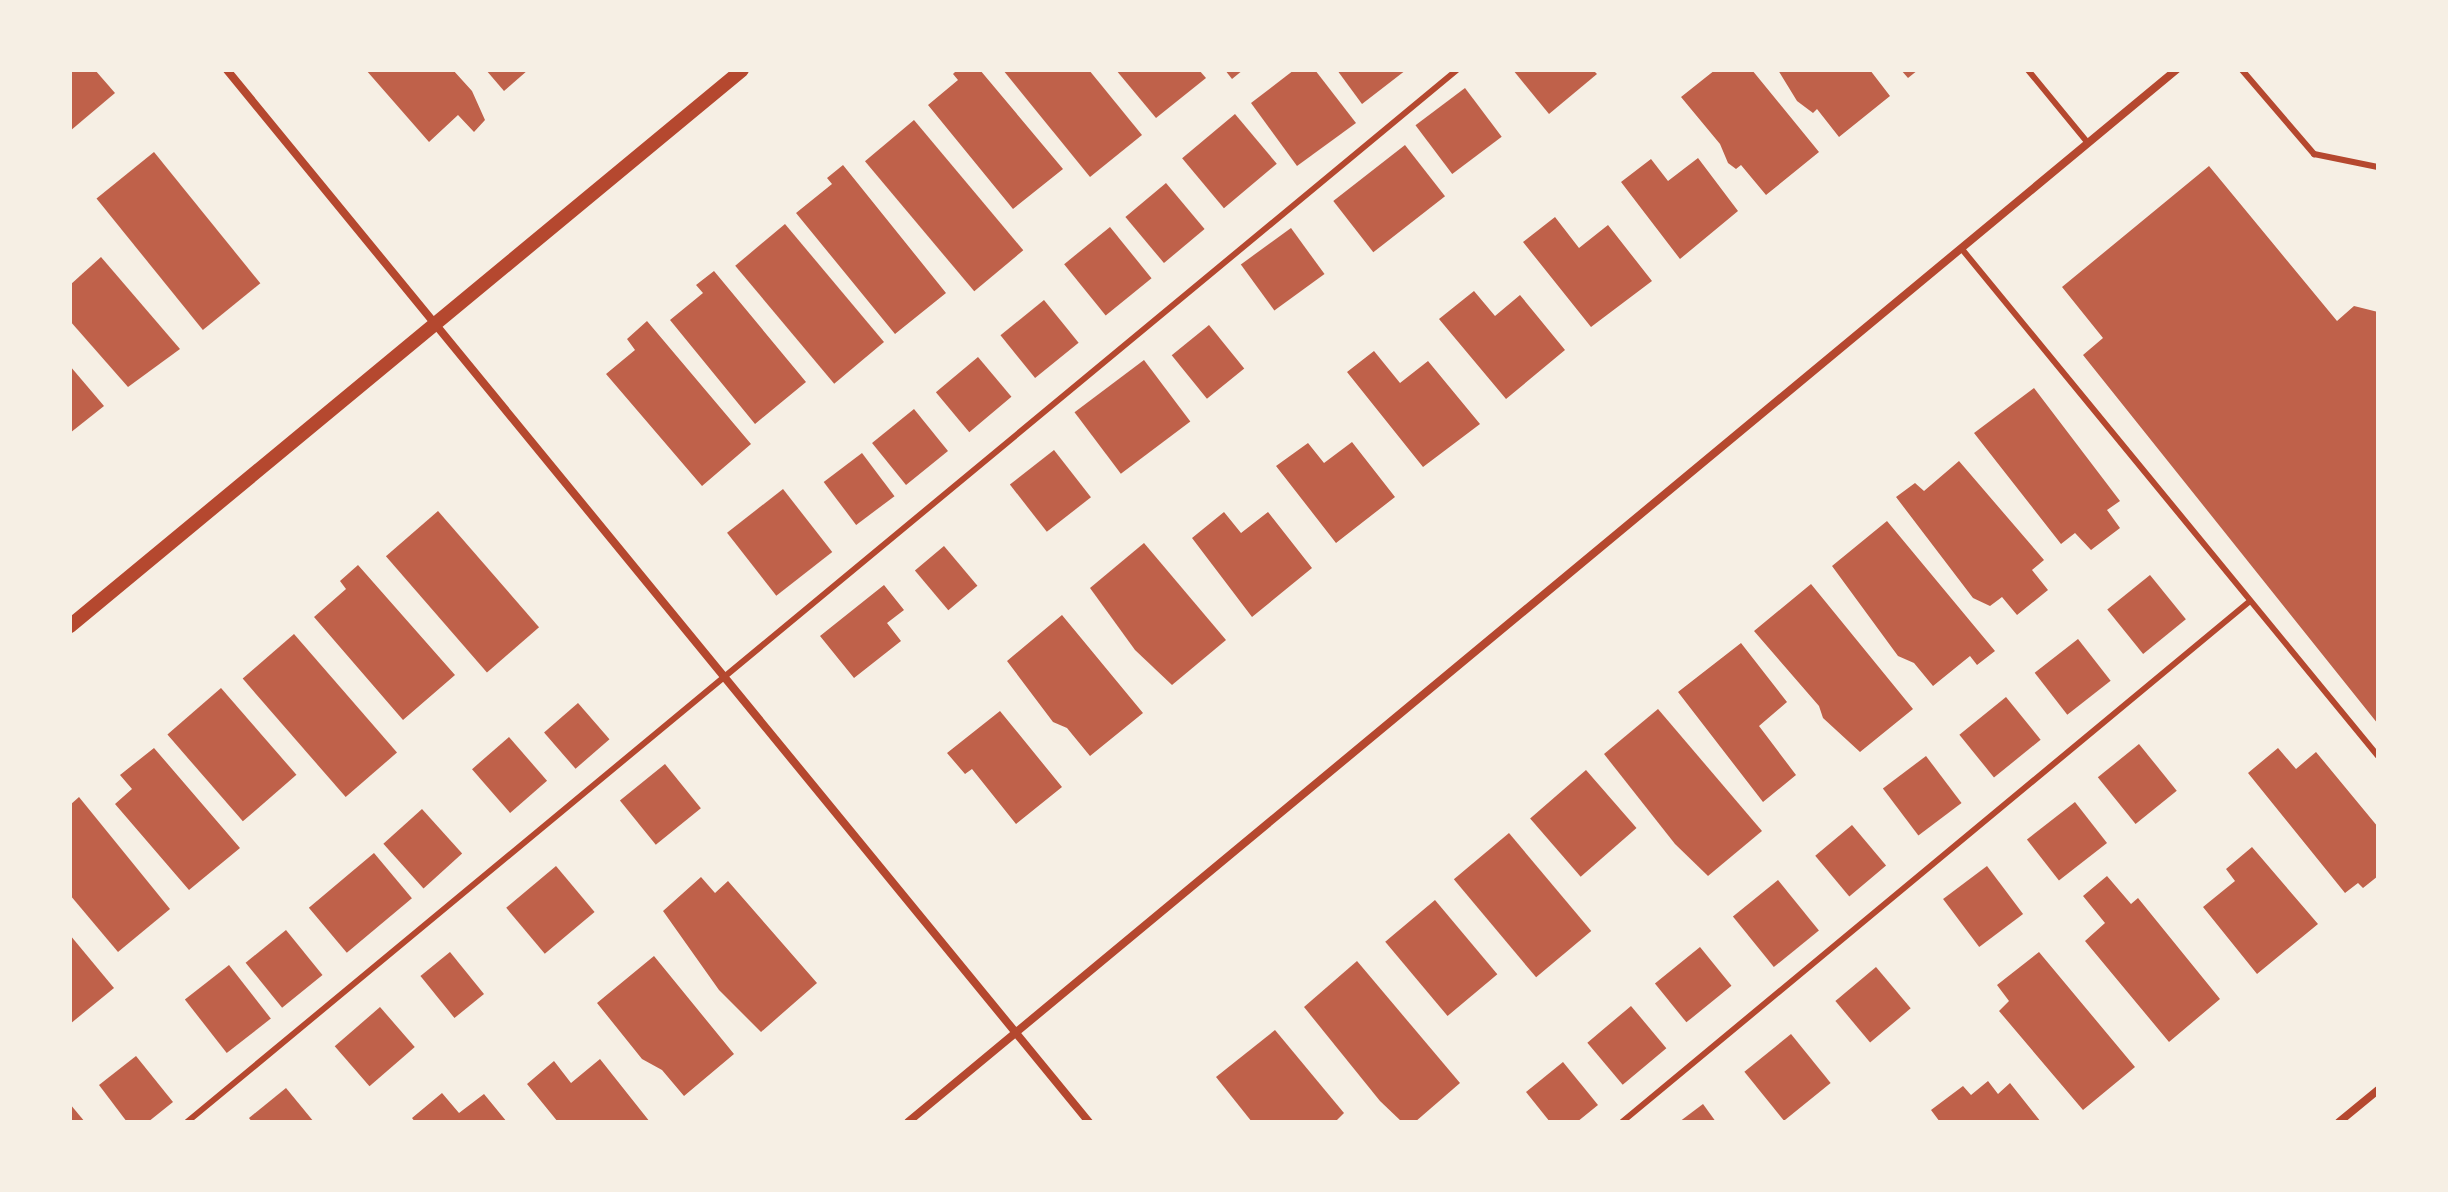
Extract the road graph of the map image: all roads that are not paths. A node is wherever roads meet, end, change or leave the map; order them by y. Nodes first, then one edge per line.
1 (227, 70) edge
2 (742, 70) edge
3 (1457, 70) edge
4 (2028, 70) edge
5 (2176, 70) edge
6 (2242, 70) edge
7 (2088, 143) junction
8 (2378, 167) edge
9 (1961, 248) junction
10 (436, 324) junction
11 (2250, 601) junction
12 (70, 626) edge
13 (725, 677) junction
14 (2378, 756) edge
15 (1016, 1033) junction
16 (2378, 1090) edge
17 (187, 1122) edge
18 (908, 1122) edge
19 (1089, 1122) edge
20 (1622, 1122) edge
21 (2339, 1122) edge

1 - 10 street
2 - 10 street
3 - 13 lane
4 - 7 lane
5 - 7 street
6 - 8 lane
7 - 9 street
9 - 11 lane
9 - 15 street
10 - 12 street
10 - 13 street
11 - 14 lane
11 - 20 lane
13 - 15 street
13 - 17 lane
15 - 18 street
15 - 19 street
16 - 21 street

